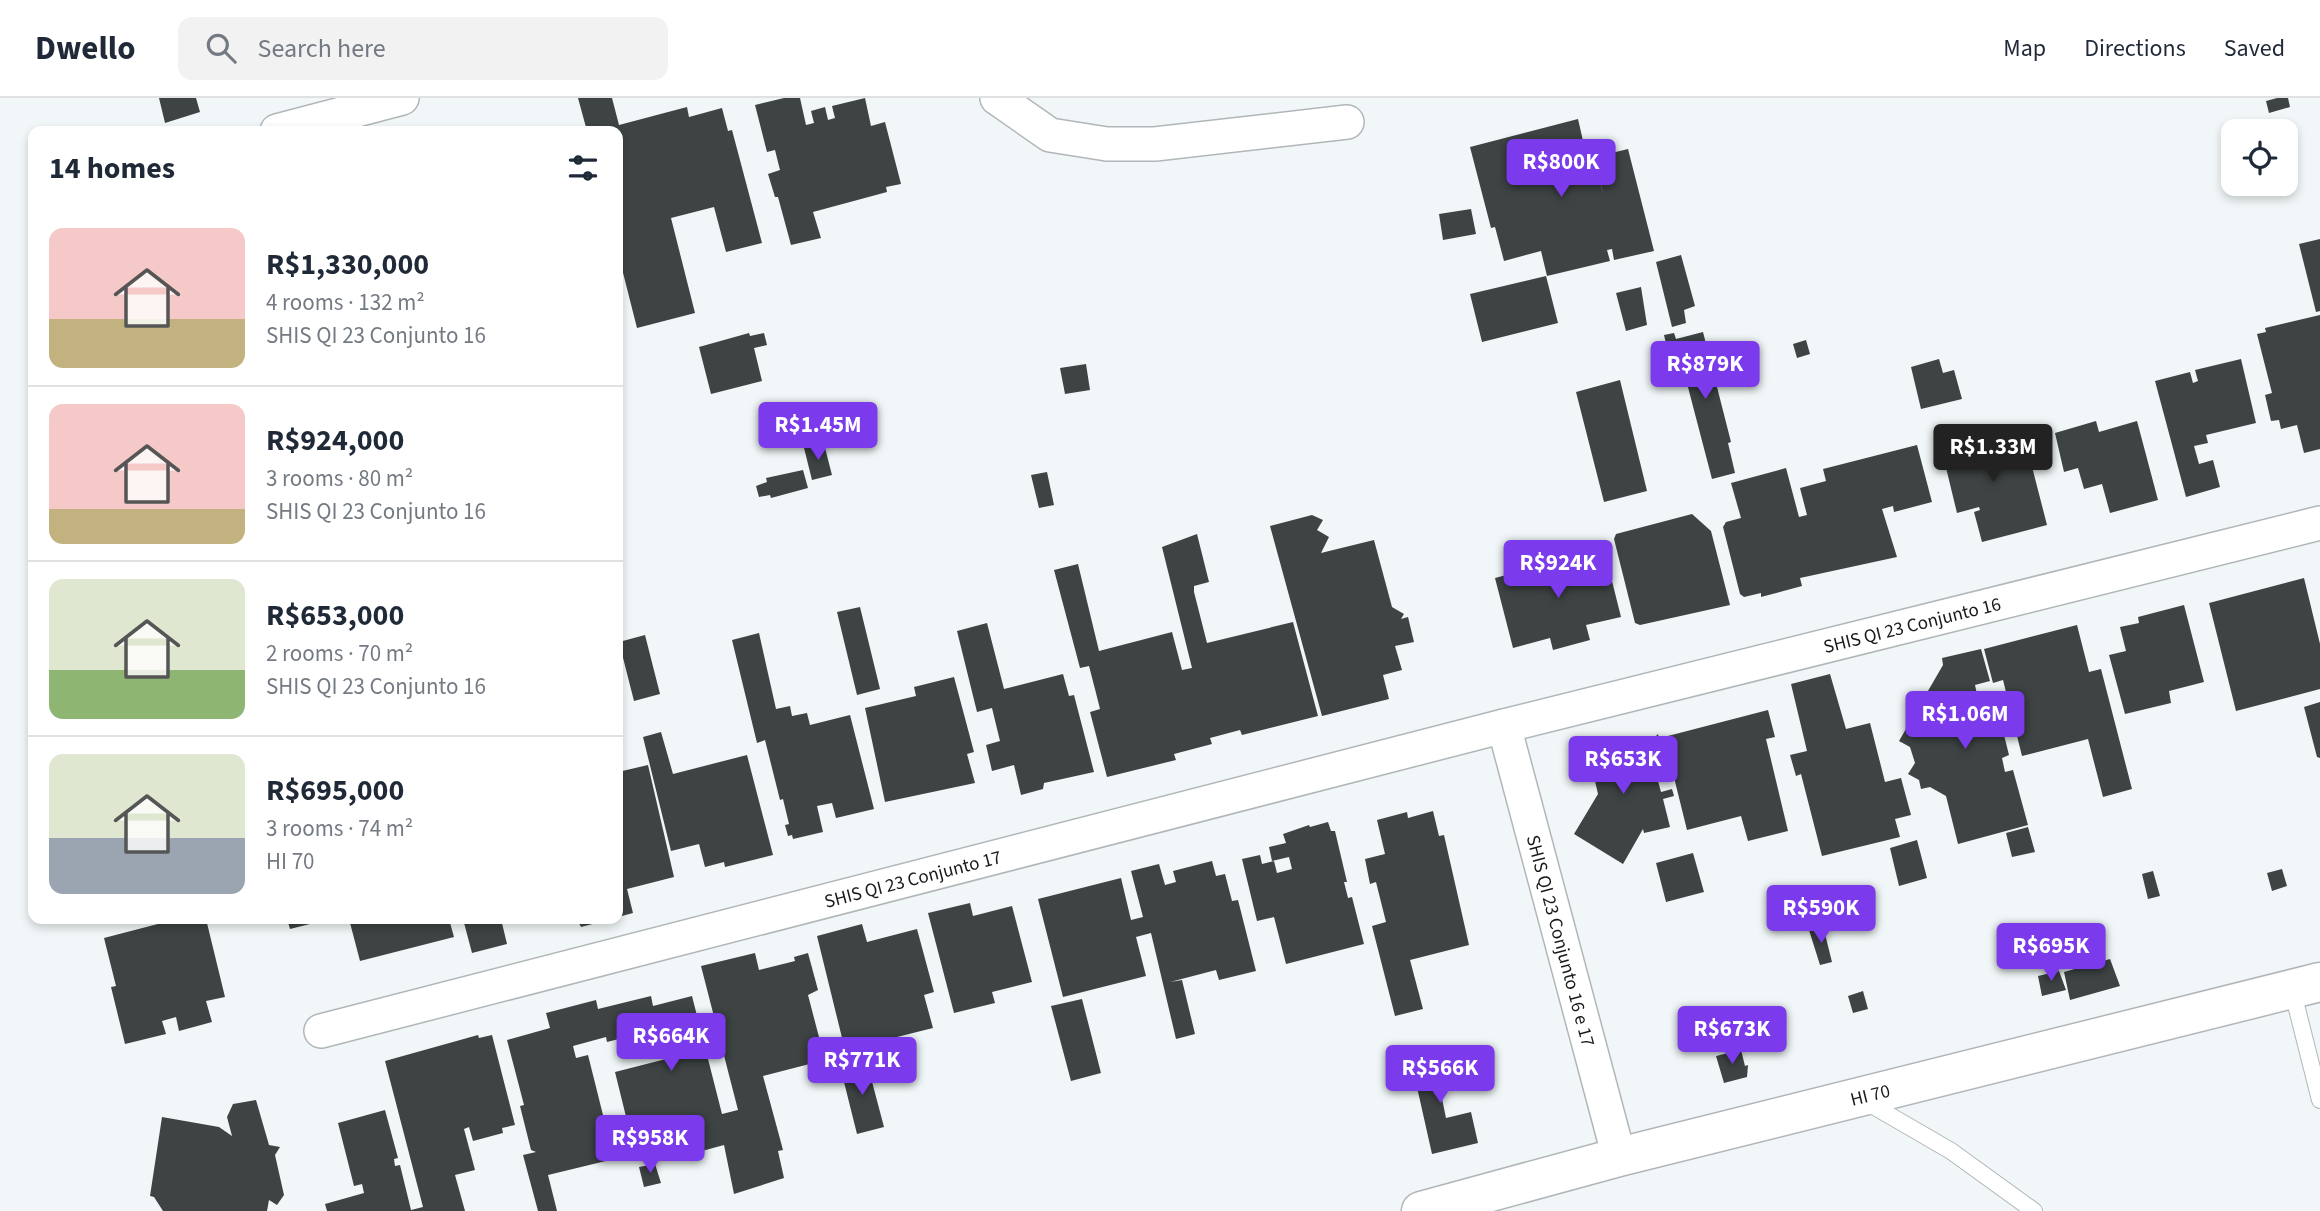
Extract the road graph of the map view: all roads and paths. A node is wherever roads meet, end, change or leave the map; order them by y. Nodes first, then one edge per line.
1 (402, 98) edge
2 (997, 98) edge
3 (1347, 122) dead end
4 (296, 126) edge
5 (2320, 523) edge
6 (1504, 726) junction
7 (2306, 986) edge
8 (321, 1031) dead end
9 (1858, 1097) junction
10 (2320, 1100) edge
11 (1619, 1157) junction
12 (1434, 1209) edge
13 (2034, 1211) edge

1 - 4 street
2 - 3 street
5 - 6 street, SHIS QI 23 Conjunto 16
6 - 8 street, SHIS QI 23 Conjunto 17
6 - 11 street, SHIS QI 23 Conjunto 16 e 17
7 - 9 street, HI 70
7 - 10 lane
9 - 11 street, HI 70
9 - 13 lane
11 - 12 street, HI 70

